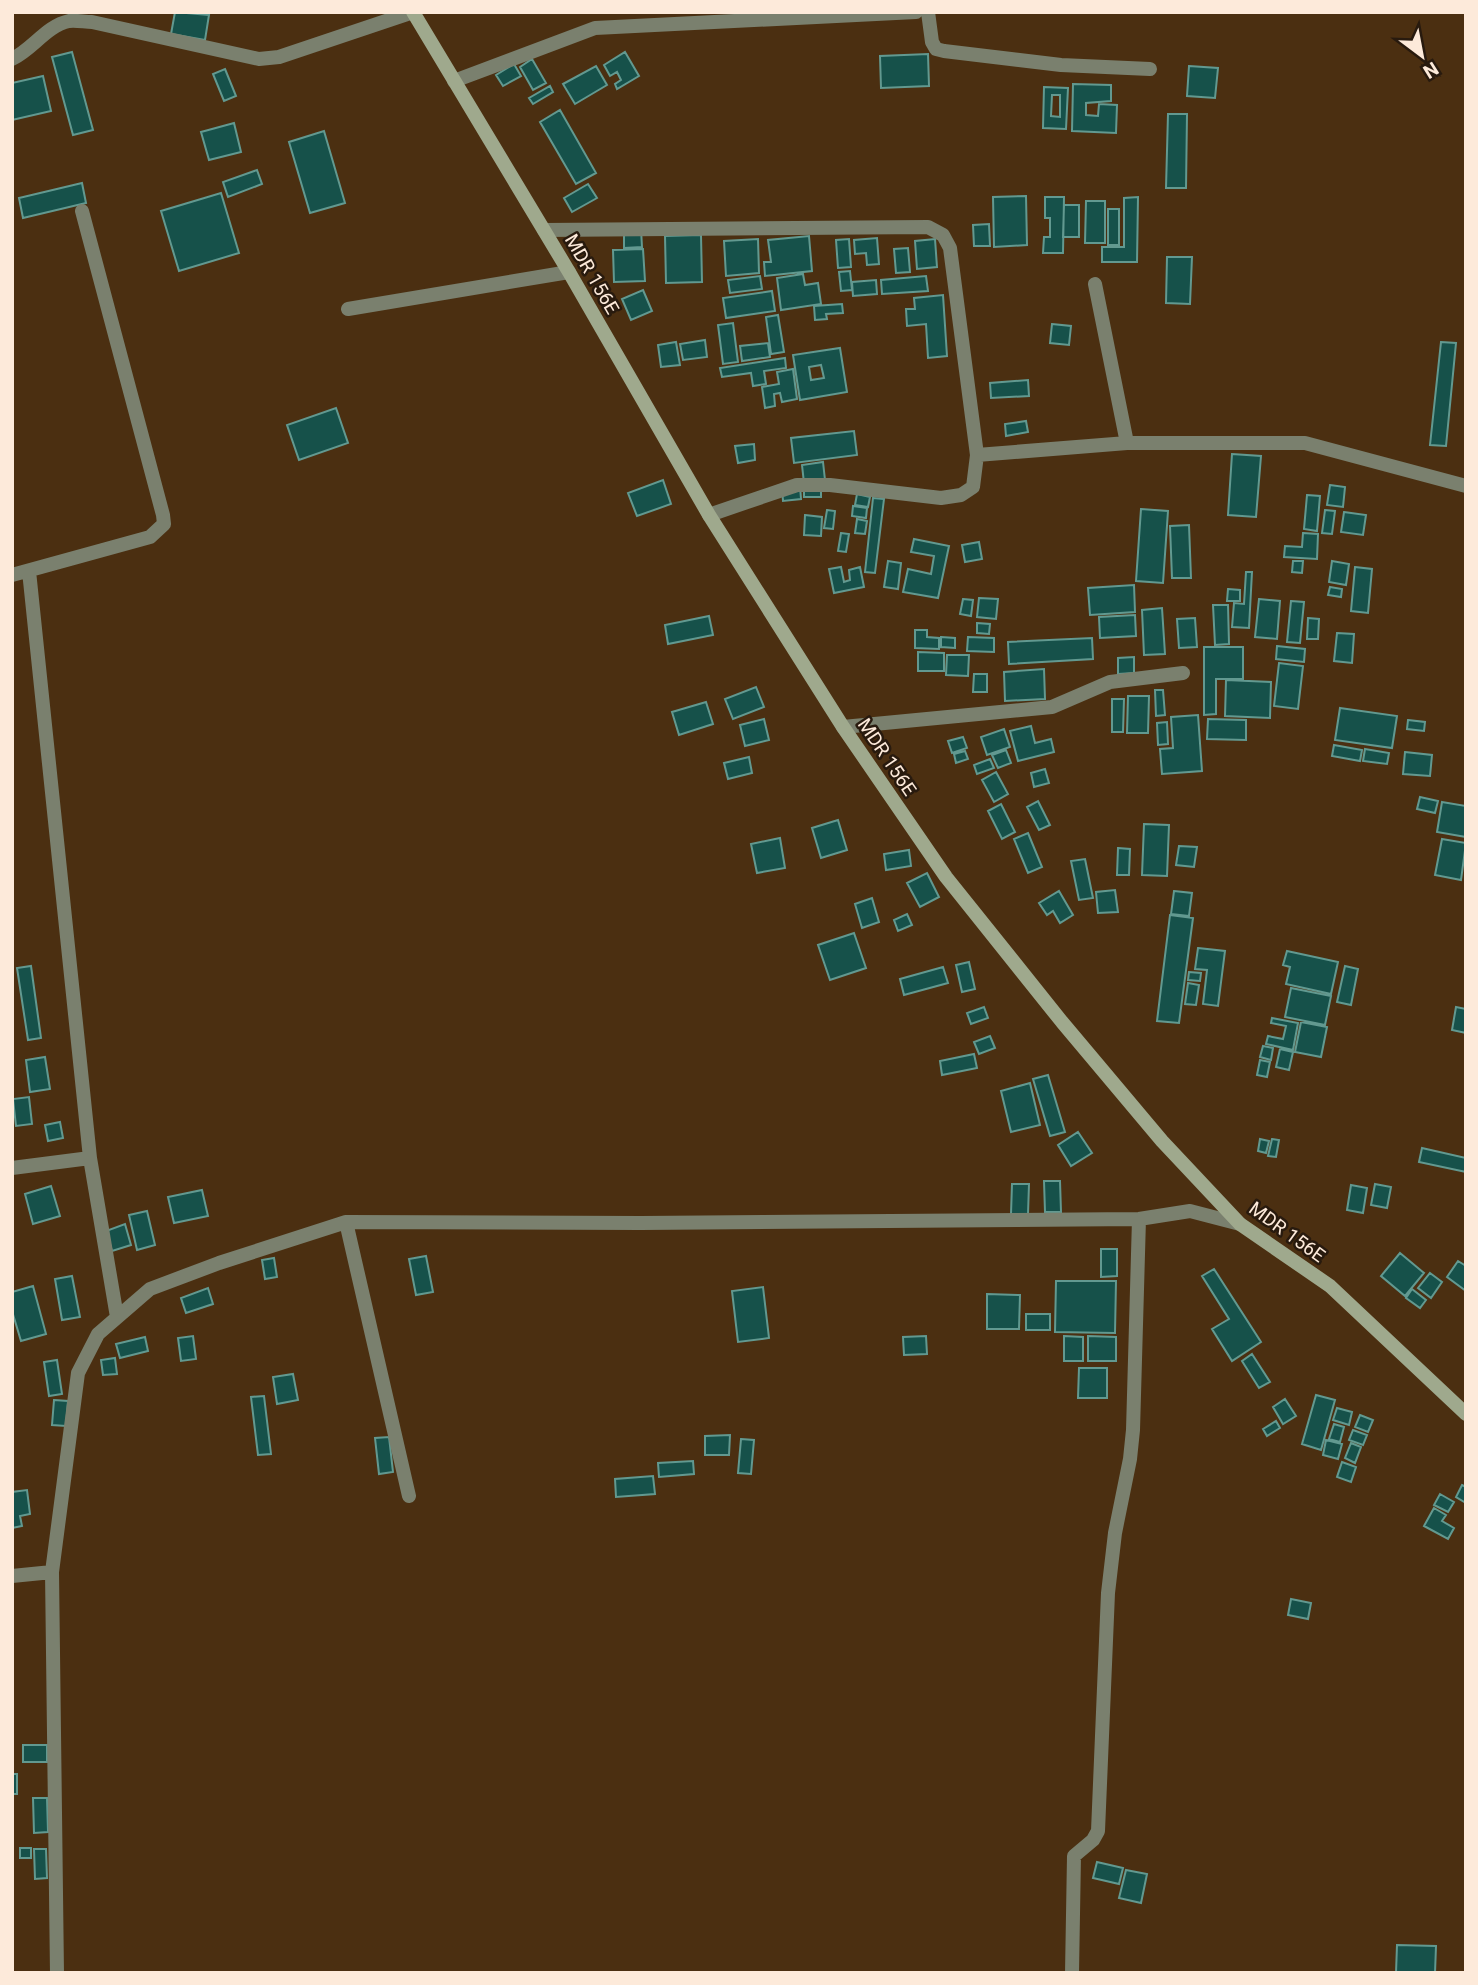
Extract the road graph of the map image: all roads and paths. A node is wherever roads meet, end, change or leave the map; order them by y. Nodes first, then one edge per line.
1 (413, 12) edge
2 (916, 12) edge
3 (928, 12) edge
4 (12, 58) edge
5 (1150, 69) dead end
6 (454, 81) junction
7 (82, 211) dead end
8 (544, 230) junction
9 (569, 272) junction
10 (1095, 284) dead end
11 (348, 309) dead end
12 (1127, 443) junction
13 (977, 455) junction
14 (1466, 486) edge
15 (709, 515) junction
16 (29, 571) junction
17 (12, 575) edge
18 (1183, 673) dead end
19 (843, 727) junction
20 (90, 1157) junction
21 (12, 1168) edge
22 (1139, 1219) junction
23 (346, 1222) junction
24 (1240, 1224) junction
25 (117, 1317) junction
26 (1466, 1414) edge
27 (409, 1496) dead end
28 (52, 1572) junction
29 (12, 1576) edge
30 (57, 1973) edge
31 (1072, 1973) edge

1 - 4 street
1 - 6 main road, MDR 156E
2 - 6 street
3 - 5 street
6 - 8 main road, MDR 156E
7 - 16 street
8 - 9 main road, MDR 156E
8 - 13 street
9 - 11 street
9 - 15 main road, MDR 156E
10 - 12 street
12 - 13 street
12 - 14 street
13 - 15 street
15 - 19 main road, MDR 156E
16 - 17 street
16 - 20 street
18 - 19 street
19 - 24 main road, MDR 156E
20 - 21 street
20 - 25 street
22 - 23 street
22 - 24 street
22 - 31 street
23 - 25 street
23 - 27 street
24 - 26 main road, MDR 156E
25 - 28 street
28 - 29 street
28 - 30 street

